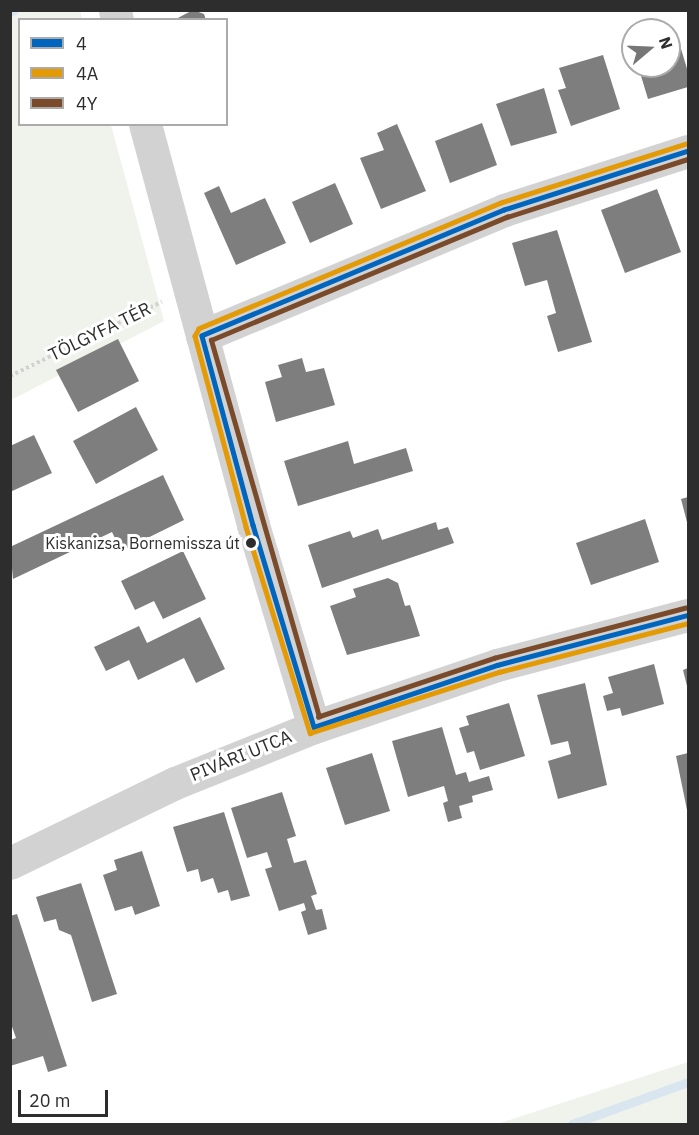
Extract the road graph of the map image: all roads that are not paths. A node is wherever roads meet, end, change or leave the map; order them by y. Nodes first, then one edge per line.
1 (147, 126) edge
2 (688, 151) edge
3 (202, 336) junction
4 (688, 615) edge
5 (314, 727) junction
6 (10, 863) edge

1 - 3 street
2 - 3 street
3 - 5 street
4 - 5 street, PIVÁRI UTCA
5 - 6 street, PIVÁRI UTCA

